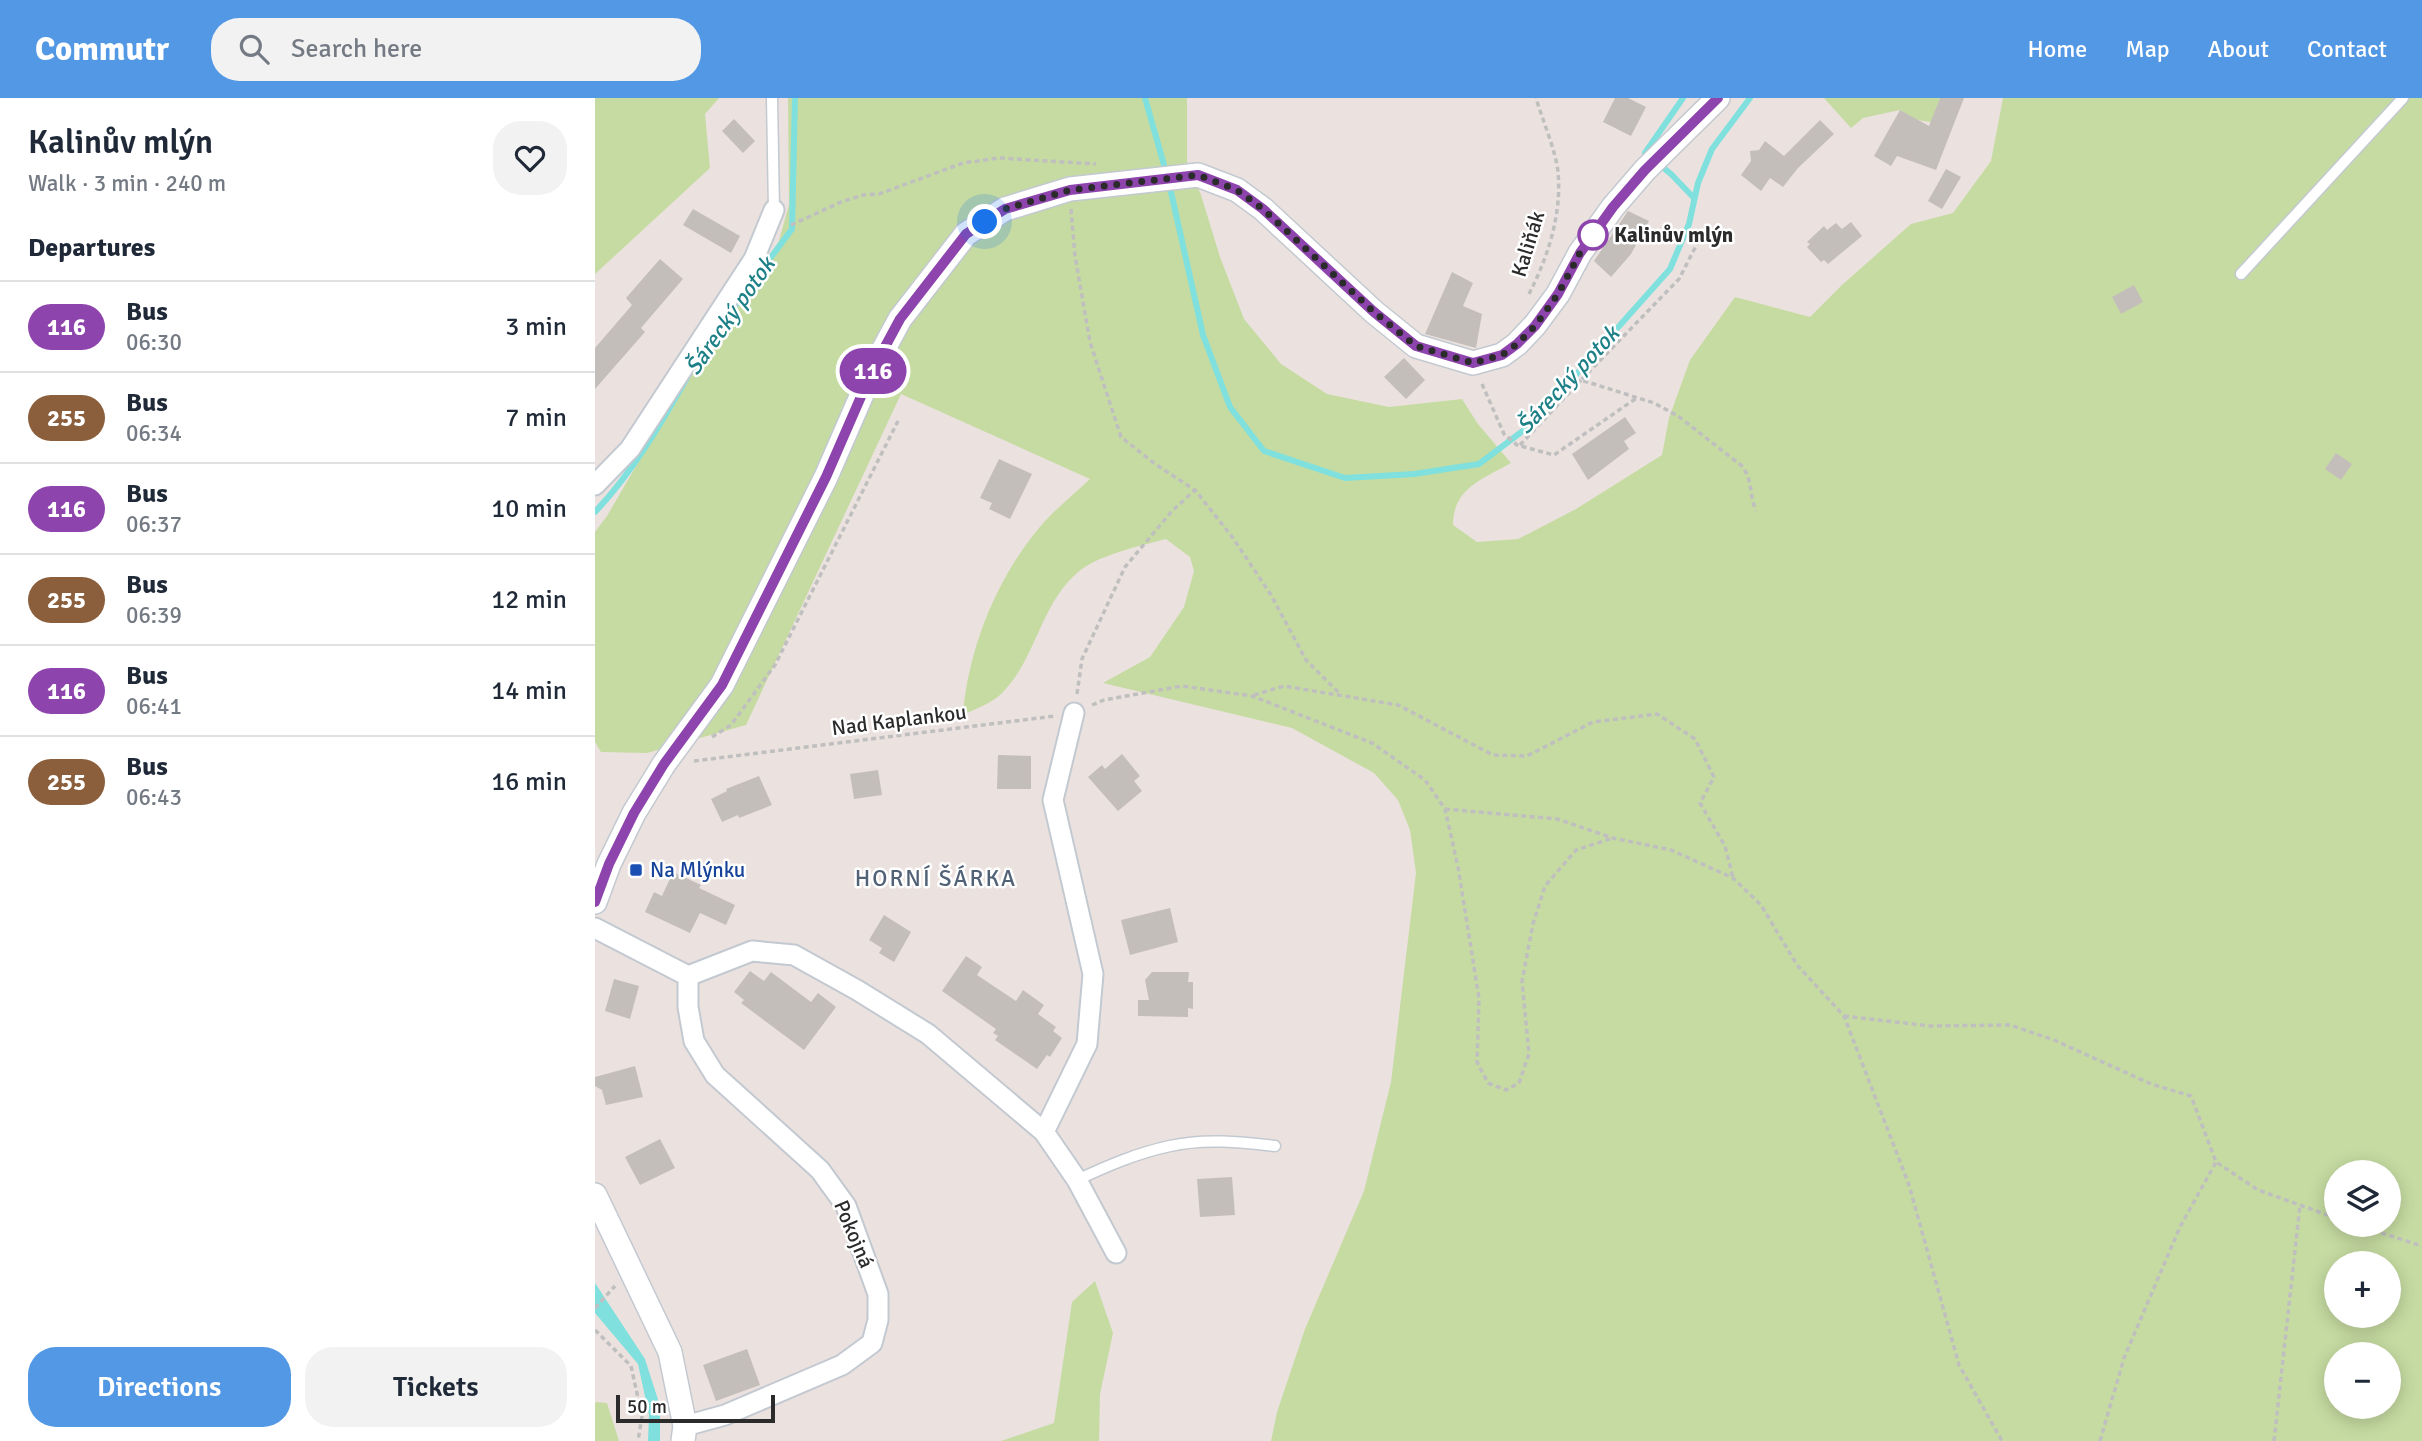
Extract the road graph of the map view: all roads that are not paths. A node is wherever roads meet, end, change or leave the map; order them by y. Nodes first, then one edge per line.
1 (772, 98) edge
2 (1718, 98) edge
3 (2403, 98) edge
4 (774, 210) joint
5 (2241, 274) dead end
6 (595, 485) edge
7 (1075, 713) road end
8 (595, 902) edge
9 (595, 928) edge
10 (688, 976) junction
11 (1044, 1132) junction
12 (1275, 1146) dead end
13 (1077, 1180) junction
14 (595, 1195) edge
15 (1117, 1253) dead end
16 (684, 1434) edge

1 - 4 lane
2 - 8 street
3 - 5 lane
4 - 6 street
7 - 11 street
9 - 10 street
10 - 11 street
10 - 16 street, Pokojná
11 - 13 street
12 - 13 lane
13 - 15 street
14 - 16 street

